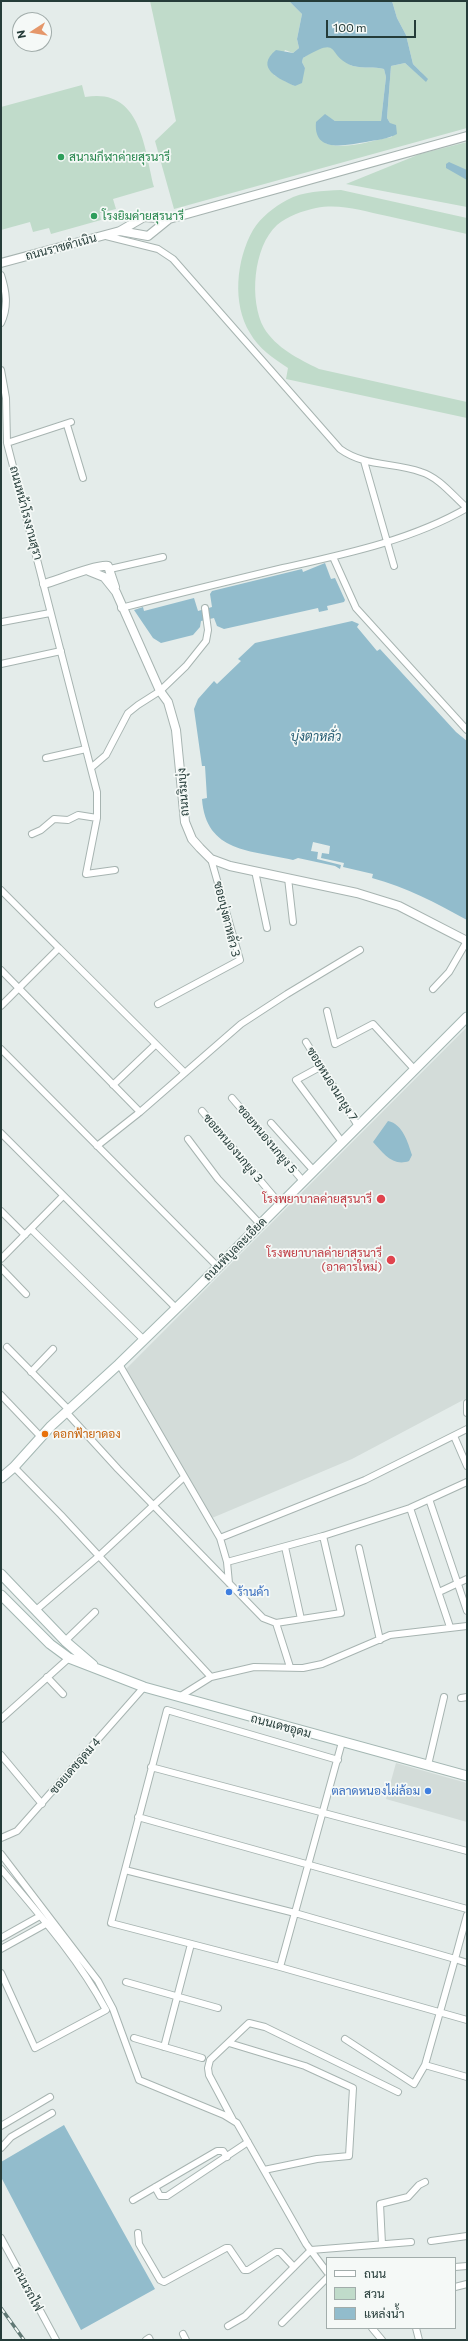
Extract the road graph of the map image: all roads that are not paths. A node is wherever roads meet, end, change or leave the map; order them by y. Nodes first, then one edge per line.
1 (467, 136) edge
2 (169, 220) junction
3 (120, 231) junction
4 (106, 236) junction
5 (1, 264) edge
6 (1, 274) edge
7 (1, 323) edge
8 (1, 370) edge
9 (4, 414) edge
10 (7, 443) junction
11 (364, 461) junction
12 (83, 478) dead end
13 (467, 508) edge
14 (387, 540) junction
15 (164, 557) dead end
16 (333, 557) junction
17 (394, 566) dead end
18 (110, 569) junction
19 (89, 570) junction
20 (44, 584) junction
21 (116, 592) junction
22 (121, 608) junction
23 (205, 608) dead end
24 (50, 613) junction
25 (2, 622) edge
26 (61, 651) junction
27 (1, 664) edge
28 (160, 691) junction
29 (467, 730) edge
30 (86, 749) junction
31 (46, 758) dead end
32 (92, 767) junction
33 (97, 818) junction
34 (32, 834) dead end
35 (211, 859) junction
36 (115, 870) dead end
37 (255, 870) junction
38 (288, 878) junction
39 (1, 890) edge
40 (293, 922) dead end
41 (267, 928) dead end
42 (467, 941) edge
43 (59, 948) junction
44 (360, 950) dead end
45 (1, 970) edge
46 (18, 988) junction
47 (434, 989) dead end
48 (158, 1004) dead end
49 (1, 1006) edge
50 (327, 1011) dead end
51 (467, 1017) edge
52 (306, 1042) dead end
53 (155, 1045) junction
54 (1, 1049) edge
55 (320, 1066) junction
56 (415, 1070) junction
57 (185, 1073) junction
58 (112, 1085) junction
59 (232, 1098) dead end
60 (202, 1111) dead end
61 (140, 1112) junction
62 (271, 1123) dead end
63 (358, 1126) junction
64 (1, 1133) edge
65 (188, 1139) dead end
66 (342, 1142) junction
67 (97, 1146) junction
68 (314, 1170) junction
69 (303, 1181) junction
70 (63, 1196) junction
71 (280, 1204) junction
72 (1, 1211) edge
73 (260, 1224) junction
74 (31, 1229) junction
75 (25, 1235) junction
76 (1, 1259) edge
77 (217, 1266) junction
78 (1, 1268) edge
79 (26, 1294) dead end
80 (175, 1307) junction
81 (143, 1339) junction
82 (7, 1347) dead end
83 (53, 1349) dead end
84 (119, 1364) junction
85 (31, 1372) junction
86 (1, 1395) edge
87 (467, 1403) edge
88 (68, 1411) junction
89 (467, 1413) edge
90 (467, 1429) edge
91 (454, 1436) junction
92 (41, 1437) junction
93 (467, 1466) edge
94 (14, 1467) junction
95 (184, 1477) junction
96 (1, 1478) edge
97 (467, 1482) edge
98 (429, 1499) junction
99 (152, 1505) junction
100 (410, 1508) junction
101 (324, 1536) junction
102 (220, 1538) junction
103 (285, 1546) junction
104 (359, 1548) dead end
105 (99, 1556) junction
106 (227, 1562) junction
107 (1, 1574) edge
108 (467, 1579) edge
109 (229, 1583) junction
110 (458, 1583) junction
111 (439, 1592) junction
112 (1, 1594) edge
113 (36, 1610) junction
114 (467, 1611) edge
115 (95, 1612) dead end
116 (301, 1619) junction
117 (26, 1620) junction
118 (276, 1623) junction
119 (467, 1626) edge
120 (450, 1627) junction
121 (380, 1640) junction
122 (65, 1641) junction
123 (69, 1658) junction
124 (290, 1667) junction
125 (97, 1668) junction
126 (210, 1677) junction
127 (47, 1678) junction
128 (144, 1687) junction
129 (63, 1694) dead end
130 (179, 1697) junction
131 (444, 1697) dead end
132 (1, 1719) edge
133 (342, 1742) junction
134 (1, 1755) edge
135 (338, 1760) junction
136 (428, 1765) junction
137 (151, 1767) junction
138 (467, 1776) edge
139 (42, 1804) junction
140 (323, 1813) junction
141 (138, 1817) junction
142 (1, 1838) edge
143 (467, 1851) edge
144 (1, 1854) edge
145 (308, 1864) junction
146 (1, 1869) edge
147 (125, 1870) junction
148 (467, 1909) edge
149 (295, 1913) junction
150 (467, 1915) edge
151 (40, 1916) junction
152 (46, 1924) junction
153 (1, 1938) edge
154 (191, 1944) junction
155 (1, 1949) edge
156 (455, 1960) junction
157 (467, 1963) edge
158 (280, 1967) junction
159 (1, 1973) edge
160 (126, 1982) dead end
161 (178, 1997) junction
162 (218, 2008) dead end
163 (438, 2013) junction
164 (467, 2020) edge
165 (134, 2038) dead end
166 (345, 2039) dead end
167 (228, 2043) junction
168 (164, 2047) junction
169 (202, 2058) dead end
170 (424, 2065) junction
171 (467, 2077) edge
172 (398, 2092) dead end
173 (50, 2097) dead end
174 (52, 2113) dead end
175 (234, 2121) junction
176 (1, 2126) edge
177 (248, 2142) junction
178 (1, 2148) edge
179 (227, 2157) junction
180 (264, 2170) junction
181 (425, 2182) dead end
182 (155, 2187) junction
183 (133, 2200) dead end
184 (138, 2233) dead end
185 (467, 2236) edge
186 (1, 2238) edge
187 (431, 2241) dead end
188 (411, 2242) dead end
189 (382, 2244) junction
190 (310, 2250) junction
191 (467, 2266) edge
192 (294, 2267) junction
193 (456, 2267) edge
194 (326, 2271) edge
195 (326, 2279) edge
196 (467, 2284) edge
197 (456, 2287) edge
198 (282, 2323) dead end
199 (228, 2326) dead end
200 (373, 2329) edge
201 (416, 2329) edge
202 (56, 2340) edge
203 (382, 2340) edge
204 (419, 2340) edge

1 - 2 street
2 - 3 street, ถนนราชดำเนิน
2 - 3 street
3 - 4 street, ถนนราชดำเนิน
4 - 5 street, ถนนราชดำเนิน
4 - 11 street
6 - 7 street
8 - 9 street, ถนนหน้าโรงงานสุรา
9 - 10 street, ถนนหน้าโรงงานสุรา
10 - 12 street
10 - 20 street, ถนนหน้าโรงงานสุรา
11 - 13 street
11 - 14 street
13 - 14 street
14 - 16 street
14 - 17 street
15 - 18 street
16 - 22 street
16 - 29 street
18 - 19 street
18 - 21 street
19 - 20 street
19 - 21 street, ถนนริมบุ่ง
20 - 24 street, ถนนหน้าโรงงานสุรา
21 - 22 street, ถนนริมบุ่ง
22 - 28 street, ถนนริมบุ่ง
23 - 28 street
24 - 25 street
24 - 26 street, ถนนหน้าโรงงานสุรา
26 - 27 street
26 - 30 street, ถนนหน้าโรงงานสุรา
28 - 32 street
28 - 35 street, ถนนริมบุ่ง
30 - 31 street
30 - 32 street, ถนนหน้าโรงงานสุรา
32 - 33 street, ถนนหน้าโรงงานสุรา
33 - 34 street
33 - 36 street, ถนนหน้าโรงงานสุรา
35 - 37 street, ถนนริมบุ่ง
35 - 48 street, ซอยบุ่งตาหลั่ว 3
37 - 38 street, ถนนริมบุ่ง
37 - 41 street
38 - 40 street
38 - 42 street, ถนนริมบุ่ง
39 - 43 street
42 - 47 street
43 - 46 street
43 - 53 street
44 - 57 street
45 - 46 street
46 - 49 street
46 - 58 street
50 - 56 street
51 - 56 main road, ถนนพิบูลละเอียด
52 - 55 street, ซอยหนองนกยูง 7
53 - 57 street
53 - 58 street
54 - 67 street
55 - 63 street, ซอยหนองนกยูง 7
55 - 66 street
56 - 63 main road, ถนนพิบูลละเอียด
57 - 61 street
58 - 61 street
59 - 69 street, ซอยหนองนกยูง 5
60 - 71 street, ซอยหนองนกยูง 3
61 - 67 street
62 - 68 street
63 - 66 main road, ถนนพิบูลละเอียด
64 - 70 street
65 - 73 street
66 - 68 main road, ถนนพิบูลละเอียด
67 - 77 street
68 - 69 main road, ถนนพิบูลละเอียด
69 - 71 main road, ถนนพิบูลละเอียด
70 - 74 street
70 - 80 street
71 - 73 main road, ถนนพิบูลละเอียด
72 - 75 street
73 - 77 main road, ถนนพิบูลละเอียด
74 - 75 street
74 - 81 street
75 - 76 street
77 - 80 main road, ถนนพิบูลละเอียด
78 - 79 street
80 - 81 main road, ถนนพิบูลละเอียด
81 - 84 main road, ถนนพิบูลละเอียด
82 - 85 street
83 - 85 street
84 - 88 main road, ถนนพิบูลละเอียด
84 - 95 street
85 - 88 street
86 - 92 street
87 - 89 street
88 - 92 main road, ถนนพิบูลละเอียด
88 - 99 street
90 - 91 street
91 - 93 street
91 - 102 street
92 - 94 main road, ถนนพิบูลละเอียด
94 - 96 main road, ถนนพิบูลละเอียด
94 - 105 street
95 - 99 street
95 - 102 street
97 - 98 street
98 - 100 street
98 - 110 street
99 - 105 street
99 - 109 street
100 - 101 street
100 - 111 street
101 - 103 street
101 - 116 street
102 - 106 street
103 - 106 street
103 - 116 street
104 - 121 street
105 - 113 street
105 - 126 street
106 - 109 street
107 - 113 main road, ถนนเดชอุดม
108 - 110 street
109 - 118 street
110 - 111 street
110 - 114 street
111 - 120 street
112 - 117 main road, ถนนเดชอุดม
113 - 117 main road
113 - 122 main road, ถนนเดชอุดม
115 - 122 street
116 - 118 street
117 - 123 main road, ถนนเดชอุดม
118 - 124 street
119 - 120 street
120 - 121 street
121 - 124 street
122 - 125 main road, ถนนเดชอุดม
123 - 125 main road, ถนนเดชอุดม
123 - 127 street
124 - 126 street
125 - 128 main road, ถนนเดชอุดม
126 - 130 street
127 - 129 street
127 - 132 street
128 - 130 main road, ถนนเดชอุดม
128 - 139 street, ซอยเดชอุดม 4
130 - 133 main road, ถนนเดชอุดม
131 - 136 street
133 - 135 street
133 - 136 main road, ถนนเดชอุดม
134 - 139 street
135 - 137 street
135 - 140 street
136 - 138 main road, ถนนเดชอุดม
137 - 140 street
137 - 141 street
139 - 142 street, ซอยเดชอุดม 4
140 - 143 street
140 - 145 street
141 - 145 street
141 - 147 street
144 - 175 street
145 - 148 street
145 - 149 street
146 - 151 street
147 - 149 street
147 - 154 street
149 - 156 street
149 - 158 street
150 - 156 street
151 - 152 street
151 - 153 street
152 - 155 street
152 - 159 street
154 - 158 street
154 - 161 street
156 - 157 street
156 - 163 street
158 - 163 street
160 - 161 street
161 - 162 street
161 - 168 street
163 - 164 street
163 - 170 street
165 - 168 street
166 - 170 street
167 - 172 street
167 - 175 street
167 - 180 street
168 - 169 street
170 - 171 street
173 - 176 street
174 - 178 street
175 - 177 street
177 - 179 street
177 - 180 street
179 - 182 street
179 - 182 street
180 - 190 street
181 - 189 street
182 - 183 street
184 - 192 street
185 - 187 street
186 - 202 street, ถนนรถไฟ
188 - 189 street
189 - 190 street
190 - 192 street
190 - 194 street
191 - 193 street
192 - 199 street
195 - 198 street
196 - 197 street
200 - 203 street
201 - 204 street

